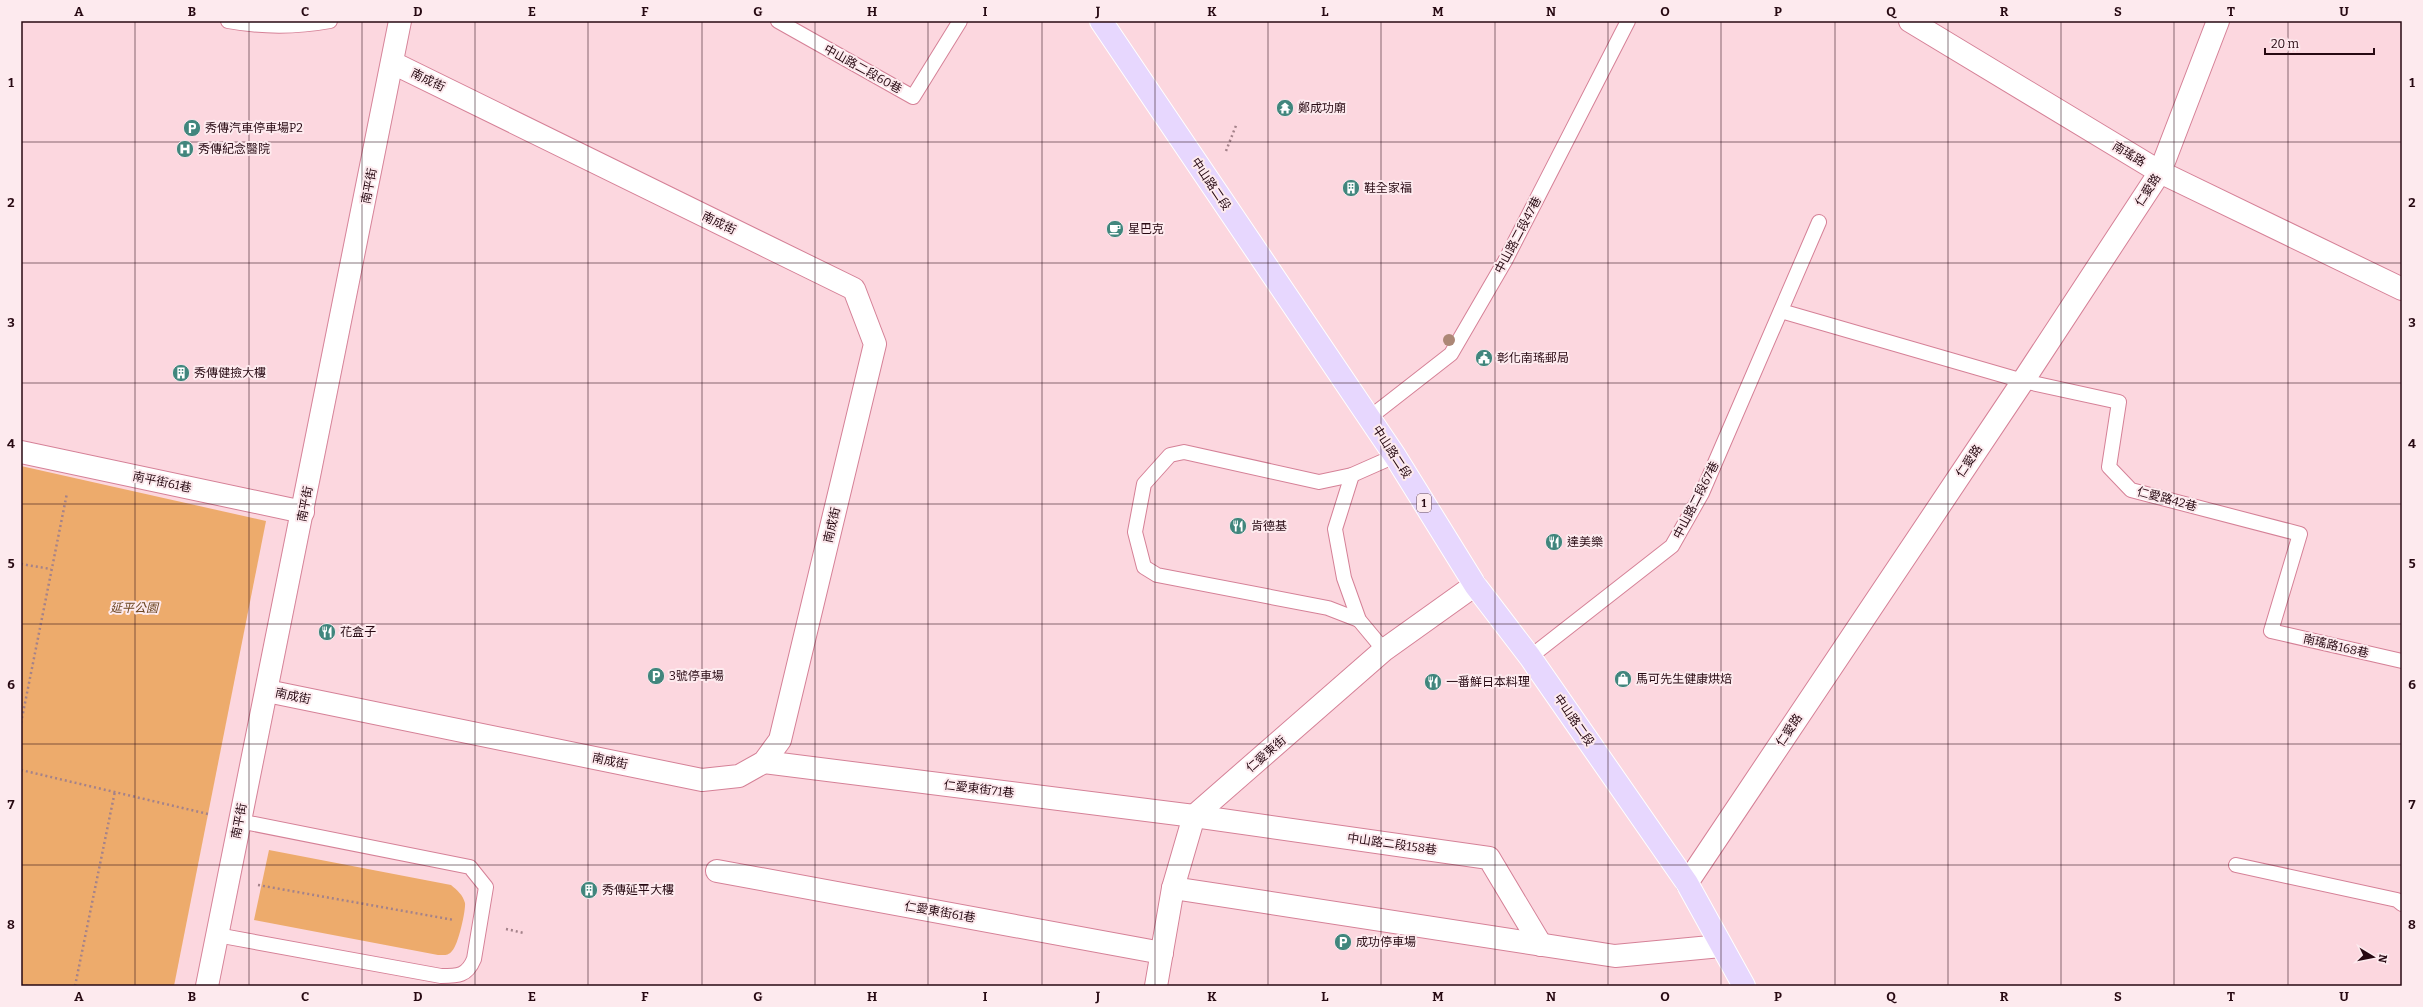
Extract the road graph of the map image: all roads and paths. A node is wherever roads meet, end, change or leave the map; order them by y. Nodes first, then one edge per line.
1 (228, 21) edge
2 (330, 21) edge
3 (400, 21) edge
4 (778, 21) edge
5 (960, 21) edge
6 (1101, 21) edge
7 (1628, 21) edge
8 (1910, 21) edge
9 (2218, 21) edge
10 (393, 63) junction
11 (2160, 172) junction
12 (1819, 222) dead end
13 (2402, 289) edge
14 (1781, 311) junction
15 (2023, 381) junction
16 (1369, 418) junction
17 (21, 452) edge
18 (1395, 456) junction
19 (1352, 475) junction
20 (68, 485) dead end
21 (304, 512) junction
22 (21, 564) edge
23 (51, 569) junction
24 (1475, 585) junction
25 (1359, 620) junction
26 (2271, 631) joint
27 (1384, 650) junction
28 (1530, 656) junction
29 (2402, 661) edge
30 (266, 690) junction
31 (21, 723) edge
32 (764, 762) junction
33 (21, 770) edge
34 (115, 791) junction
35 (208, 814) dead end
36 (1194, 816) junction
37 (239, 820) junction
38 (2236, 865) dead end
39 (717, 871) dead end
40 (228, 879) junction
41 (1687, 883) junction
42 (1173, 888) junction
43 (2402, 904) edge
44 (480, 924) junction
45 (524, 933) dead end
46 (217, 935) junction
47 (1541, 944) junction
48 (1721, 946) junction
49 (1162, 953) junction
50 (21, 984) edge
51 (29, 986) edge
52 (75, 986) edge
53 (207, 986) edge
54 (1156, 986) edge
55 (1744, 986) edge

1 - 2 lane
3 - 10 street, 南平街
4 - 5 lane, 中山路二段60巷
6 - 16 main road, 中山路二段 / 1
7 - 16 lane, 中山路二段47巷
8 - 11 street, 南瑤路
9 - 11 street, 仁愛路
10 - 21 street, 南平街
10 - 32 street, 南成街
11 - 13 street, 南瑤路
11 - 15 street, 仁愛路
12 - 14 lane, 中山路二段67巷
14 - 15 lane
14 - 28 lane, 中山路二段67巷
15 - 26 lane, 仁愛路42巷
15 - 41 street, 仁愛路
16 - 18 main road, 中山路二段 / 1
17 - 21 street, 南平街61巷
18 - 19 lane
18 - 24 main road, 中山路二段 / 1
19 - 25 lane
19 - 25 lane
20 - 23 path
21 - 30 street, 南平街
22 - 23 path
23 - 31 path
24 - 27 street, 仁愛東街
24 - 28 main road, 中山路二段 / 1
25 - 27 lane
26 - 29 lane, 南瑤路168巷
27 - 36 street, 仁愛東街
28 - 41 main road, 中山路二段 / 1
30 - 32 street, 南成街
30 - 37 street, 南平街
32 - 36 street, 仁愛東街71巷
33 - 34 path
34 - 35 path
34 - 52 path
36 - 42 street
36 - 47 street, 中山路二段158巷
37 - 40 street, 南平街
37 - 44 lane
38 - 43 lane
39 - 49 street, 仁愛東街61巷
40 - 44 path
40 - 46 street, 南平街
41 - 48 main road, 中山路二段 / 1
42 - 47 street
42 - 49 street
44 - 45 path
44 - 46 lane
46 - 53 street, 南平街
47 - 48 street
48 - 55 main road, 中山路二段 / 1
49 - 54 street
50 - 51 path

